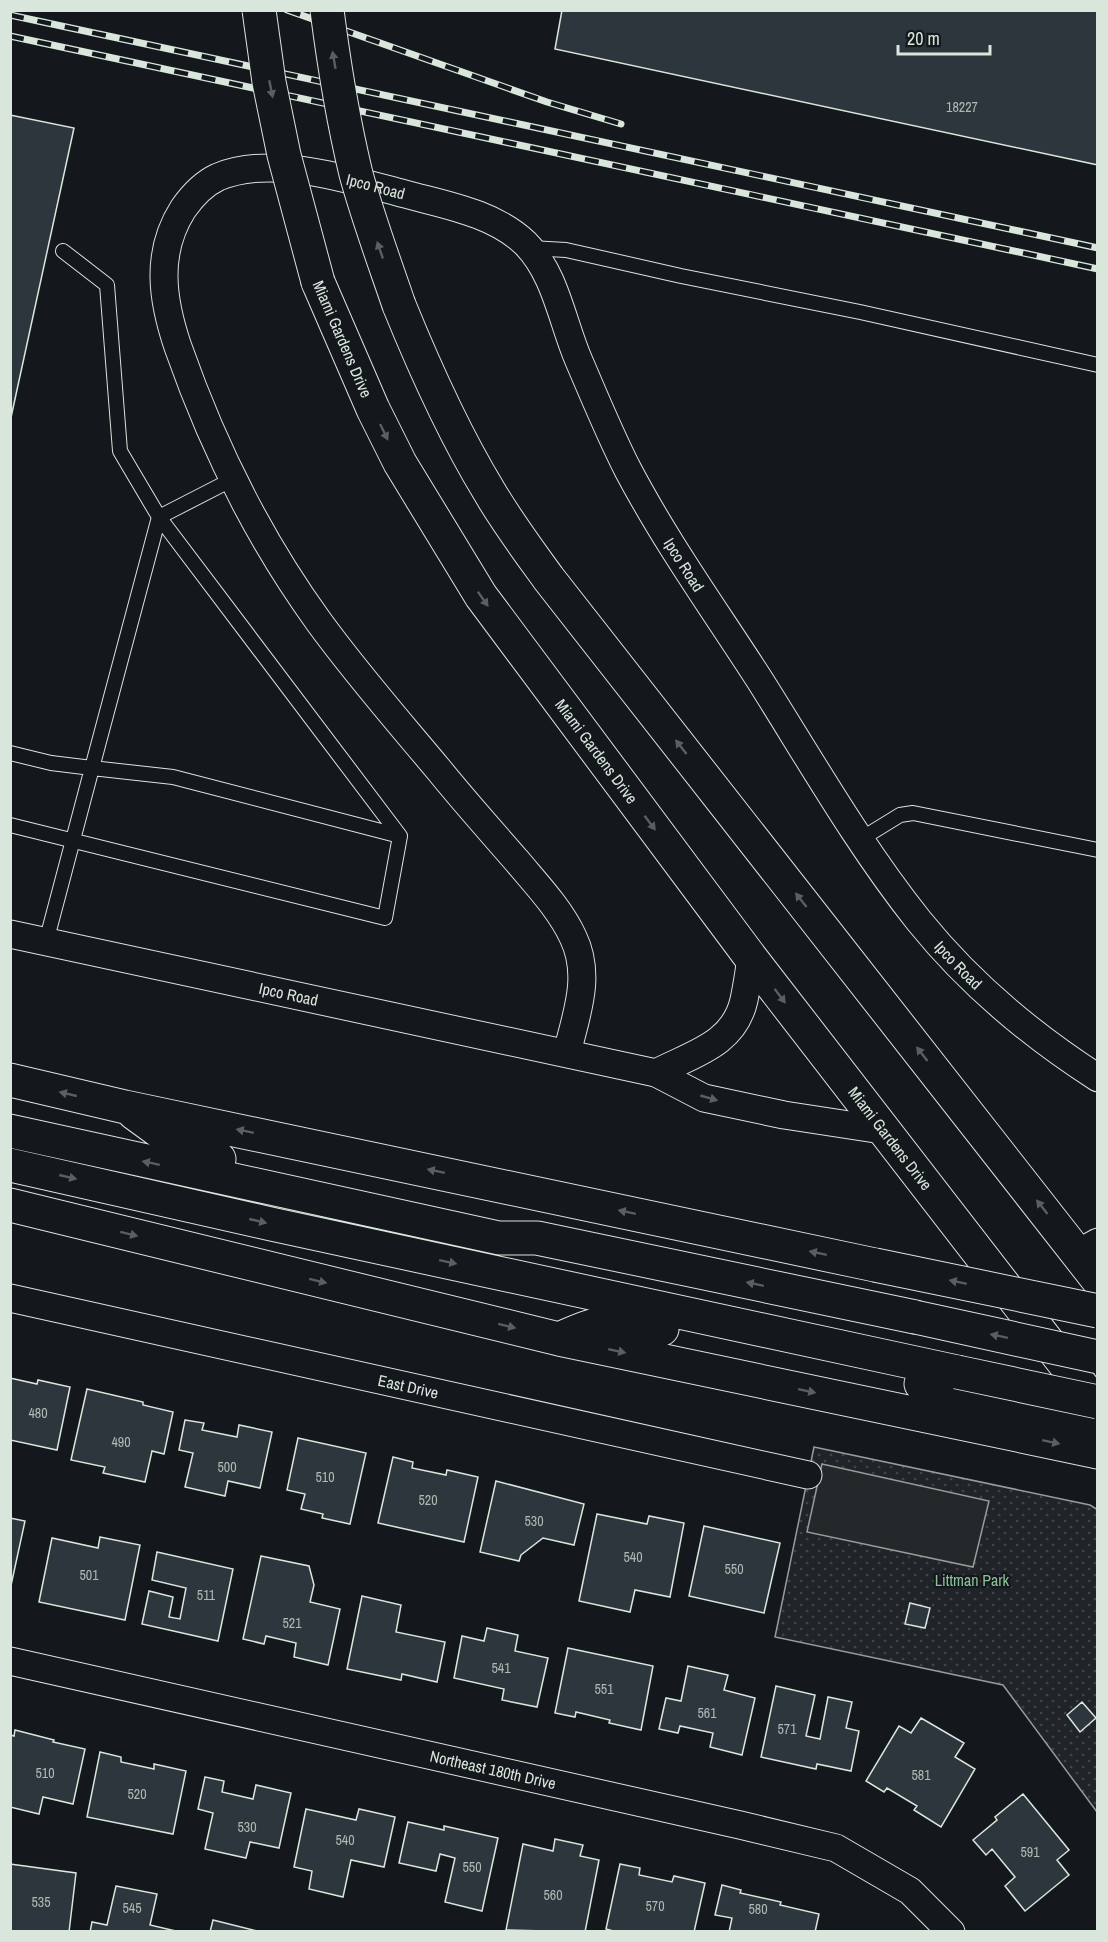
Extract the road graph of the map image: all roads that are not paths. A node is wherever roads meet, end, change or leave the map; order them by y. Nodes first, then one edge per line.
1 (259, 10) edge
2 (327, 10) edge
3 (530, 248) junction
4 (63, 251) dead end
5 (1098, 365) edge
6 (233, 479) junction
7 (159, 517) junction
8 (10, 753) edge
9 (92, 768) junction
10 (10, 825) edge
11 (400, 836) junction
12 (861, 839) junction
13 (73, 840) junction
14 (1098, 850) edge
15 (10, 934) edge
16 (46, 942) junction
17 (751, 958) junction
18 (567, 1053) junction
19 (656, 1074) junction
20 (1098, 1078) edge
21 (10, 1080) edge
22 (125, 1107) junction
23 (882, 1130) junction
24 (10, 1131) edge
25 (10, 1164) edge
26 (10, 1205) edge
27 (537, 1238) junction
28 (1088, 1248) edge
29 (1098, 1280) edge
30 (10, 1298) edge
31 (1098, 1311) edge
32 (559, 1339) junction
33 (1098, 1357) edge
34 (966, 1384) junction
35 (1098, 1402) edge
36 (1098, 1407) edge
37 (1098, 1422) edge
38 (1098, 1452) edge
39 (808, 1475) dead end
40 (10, 1661) edge
41 (951, 1932) edge

1 -> 17 main road, Miami Gardens Drive, bridge
28 -> 2 main road, bridge
3 - 5 lane
3 - 6 street, Ipco Road
3 - 12 street, Ipco Road
4 - 7 lane
6 - 7 lane
6 - 18 street, Ipco Road
7 - 9 lane
7 - 11 lane
8 - 9 lane
9 - 11 lane
9 - 13 lane
10 - 13 lane
11 - 13 lane
12 - 14 lane
12 - 20 street, Ipco Road
13 - 16 lane
15 - 16 street, Ipco Road
16 - 18 street, Ipco Road
17 - 19 street
17 -> 23 main road, Miami Gardens Drive
18 - 19 street, Ipco Road
19 -> 23 street, Ipco Road
22 -> 21 main road
22 - 27 main road
31 -> 22 main road, bridge
23 - 36 main road, Miami Gardens Drive
27 -> 24 main road
25 -> 34 main road
26 -> 32 main road
33 -> 27 main road, bridge
28 - 29 main road
30 - 39 street, East Drive
32 - 34 main road
32 -> 38 main road
34 - 35 main road, bridge
34 - 37 main road
40 - 41 street, Northeast 180th Drive

